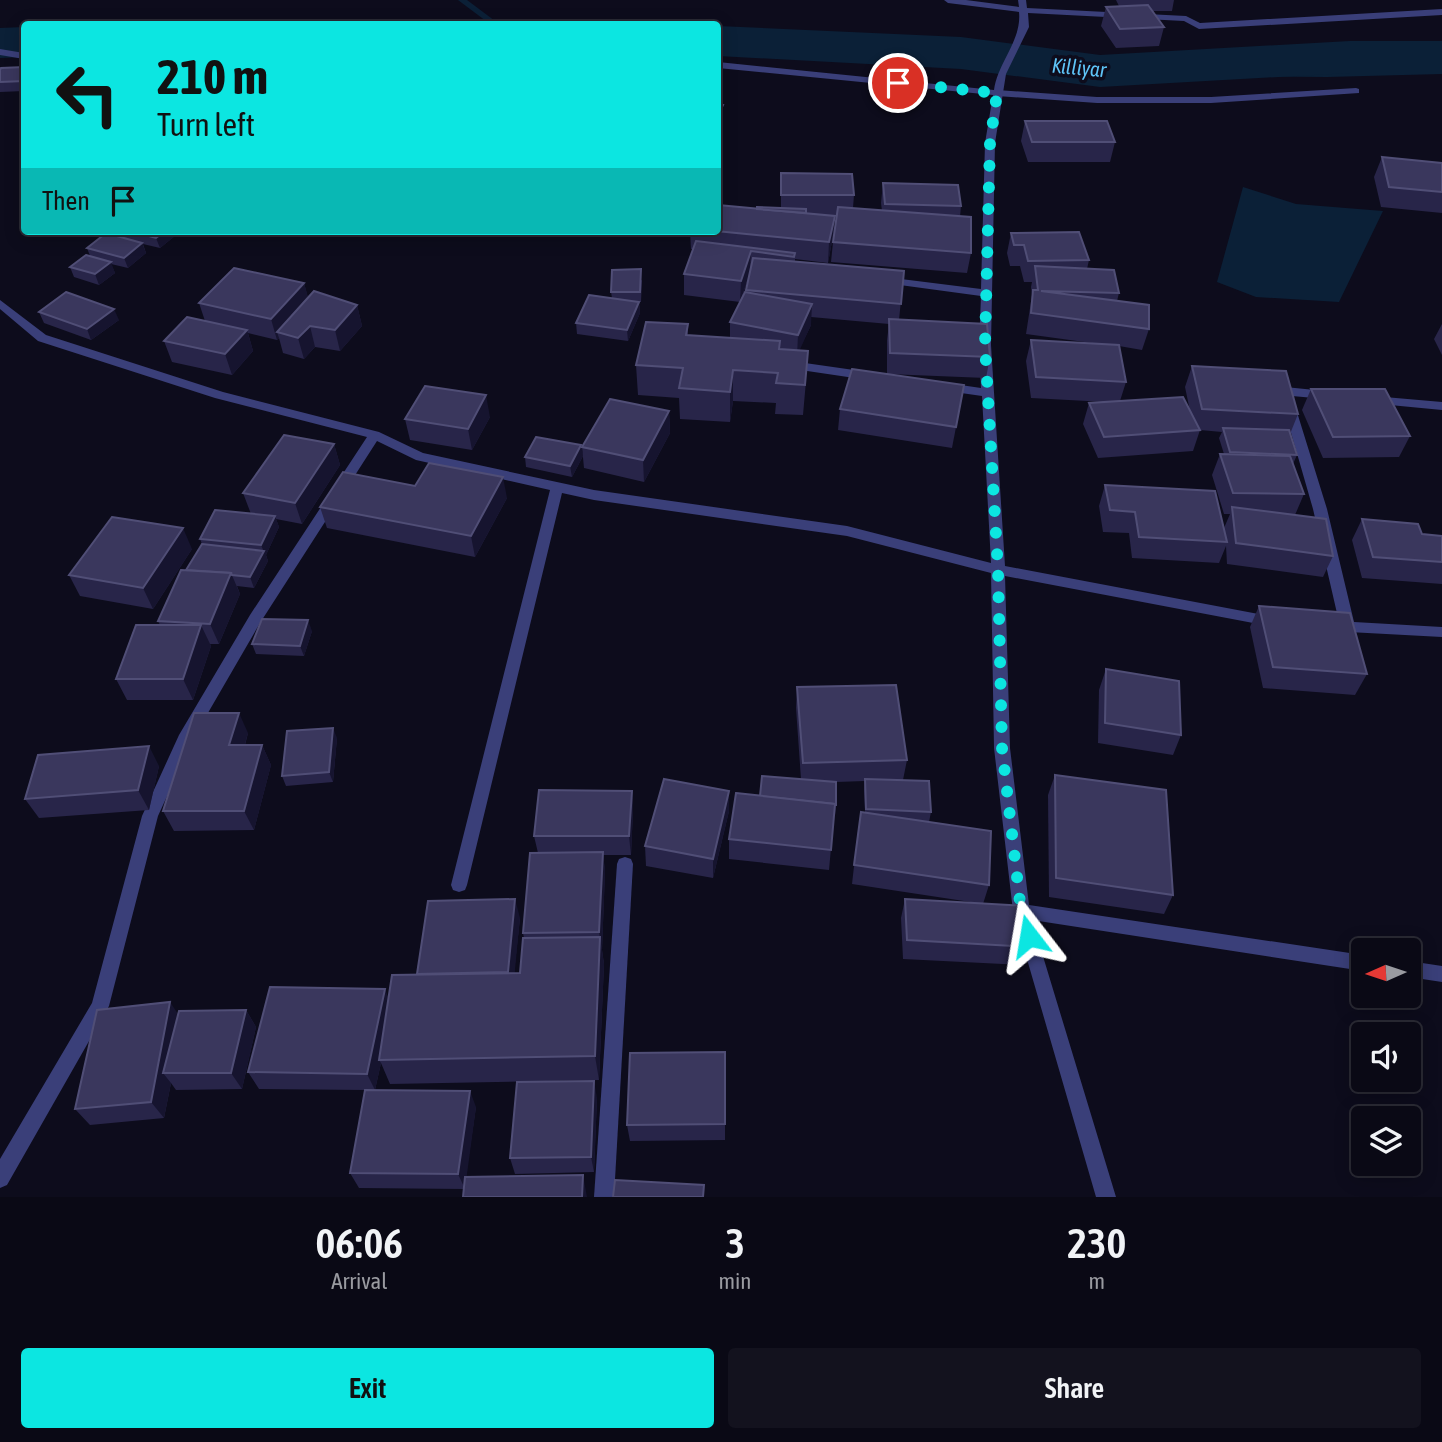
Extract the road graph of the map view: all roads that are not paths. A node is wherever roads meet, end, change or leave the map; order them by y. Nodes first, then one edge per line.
1 (948, 0) edge
2 (1022, 5) edge
3 (1442, 12) edge
4 (0, 52) edge
5 (21, 56) edge
6 (721, 65) edge
7 (1356, 91) dead end
8 (997, 93) junction
9 (876, 278) edge
10 (986, 293) junction
11 (0, 303) edge
12 (784, 364) edge
13 (879, 377) edge
14 (933, 385) edge
15 (987, 393) junction
16 (1442, 406) edge
17 (375, 435) junction
18 (557, 487) junction
19 (998, 570) junction
20 (1279, 622) edge
21 (1321, 625) edge
22 (1348, 628) junction
23 (1442, 632) edge
24 (625, 864) dead end
25 (459, 885) dead end
26 (1021, 911) junction
27 (1351, 960) edge
28 (1421, 971) edge
29 (1442, 974) edge
30 (0, 1178) edge
31 (604, 1197) edge
32 (1107, 1197) edge

1 - 2 street
2 - 3 street
2 - 8 street
4 - 5 street
6 - 8 street
7 - 8 street
8 - 10 street
9 - 10 street
10 - 15 street
11 - 17 street
12 - 13 street
14 - 15 street
15 - 19 street
16 - 22 street
17 - 18 street
17 - 30 street
18 - 19 street
18 - 25 street
19 - 20 street
19 - 26 street
21 - 22 street
22 - 23 street
24 - 31 street
26 - 27 street
26 - 32 street
28 - 29 street

